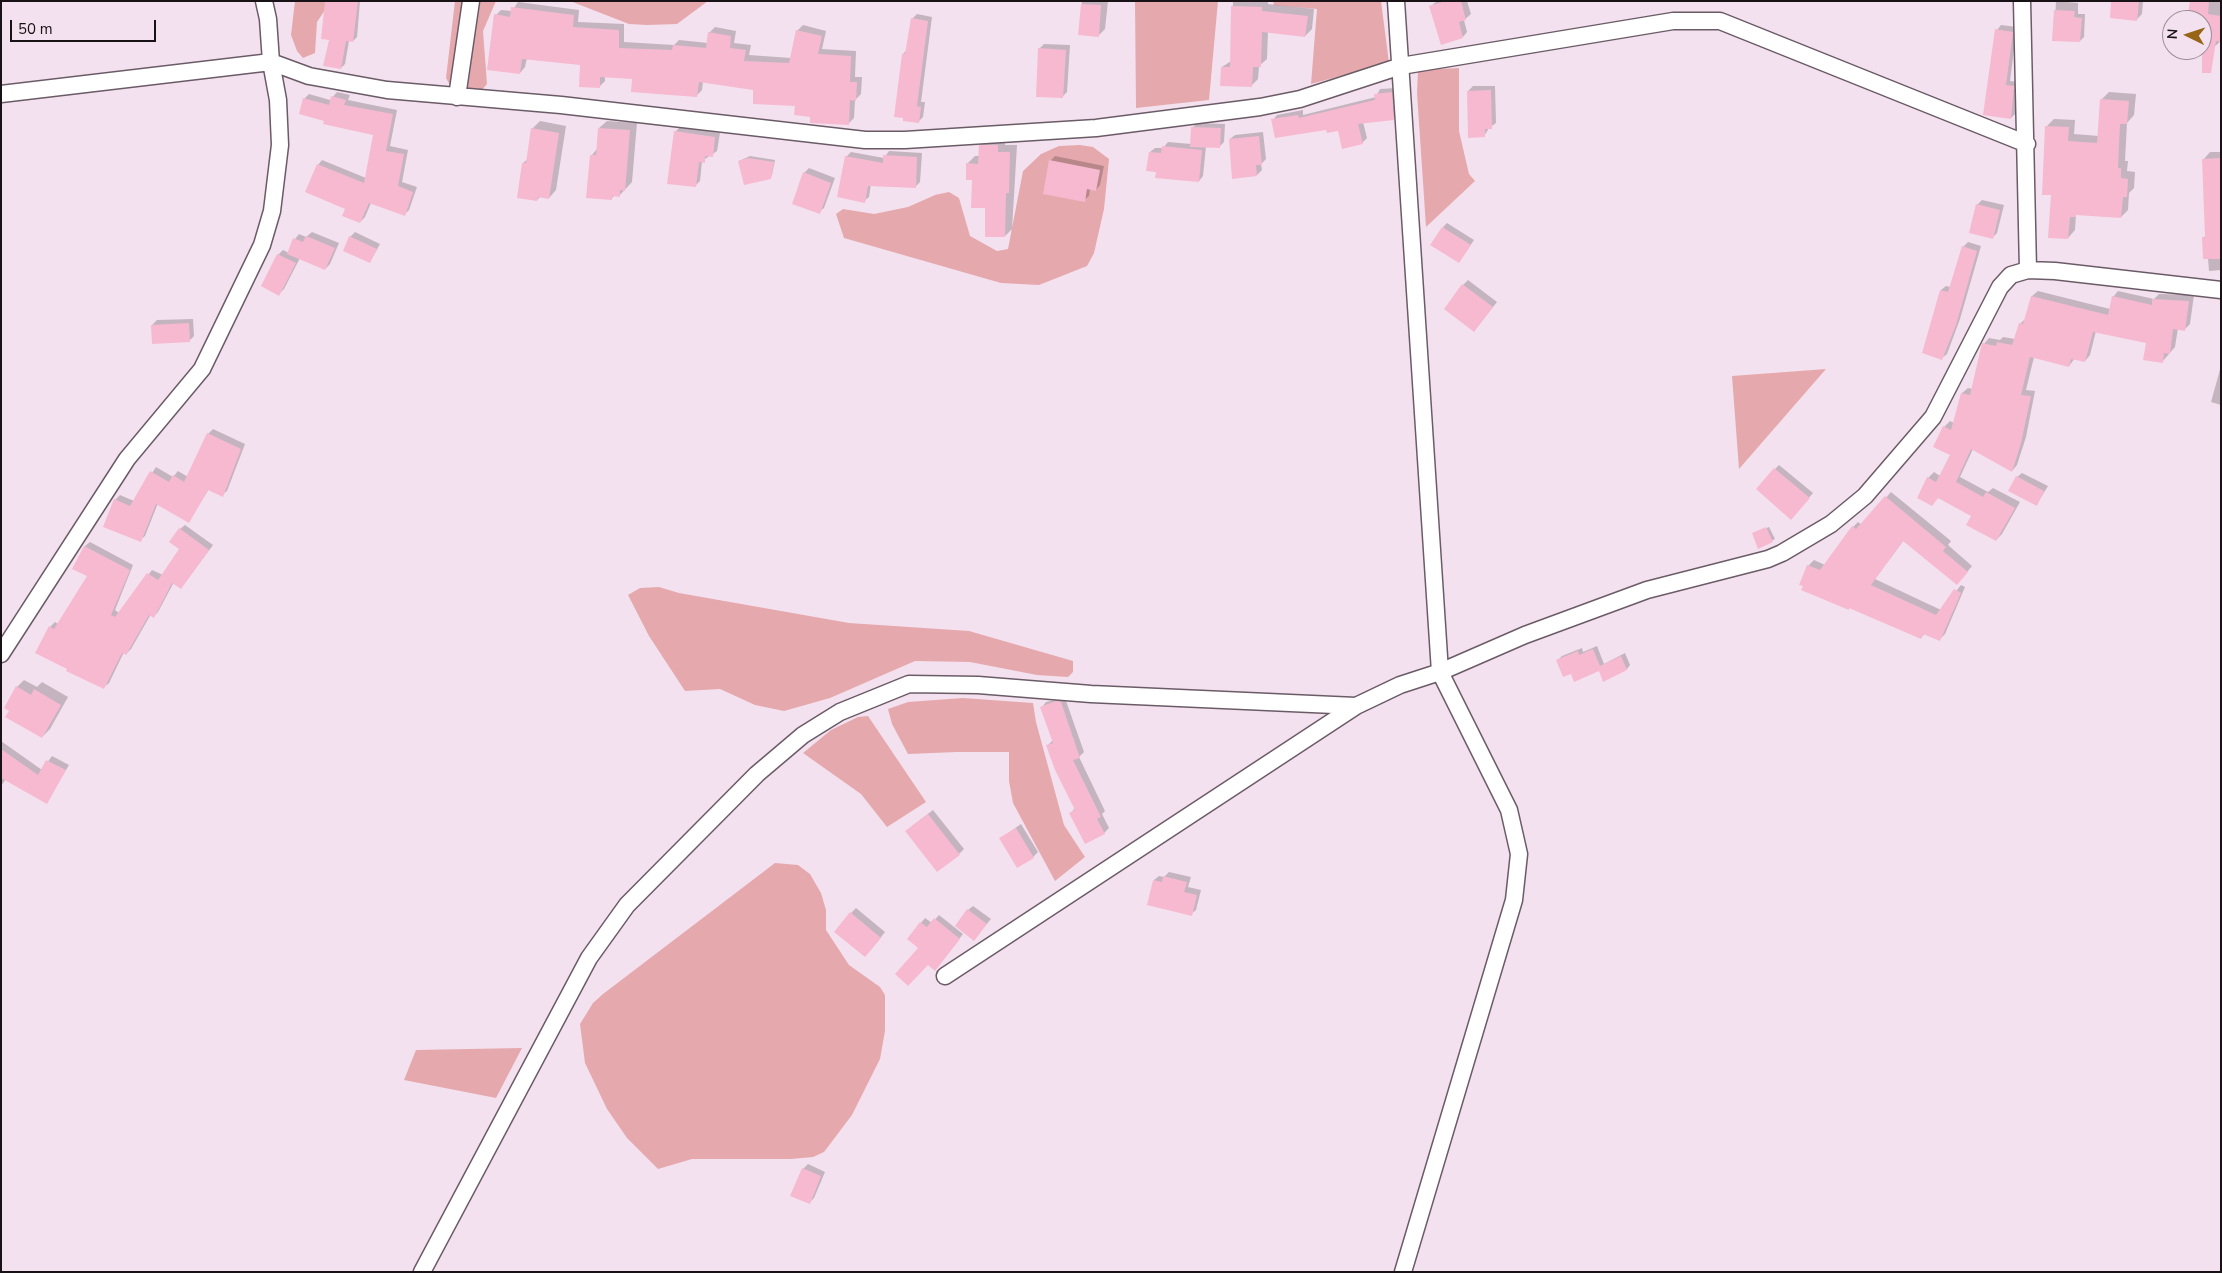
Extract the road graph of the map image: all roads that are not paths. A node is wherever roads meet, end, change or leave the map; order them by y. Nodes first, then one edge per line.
1 (264, 1) edge
2 (471, 1) edge
3 (1396, 1) edge
4 (2022, 1) edge
5 (271, 62) junction
6 (1401, 66) junction
7 (1, 94) edge
8 (457, 97) junction
9 (2027, 144) junction
10 (2028, 270) junction
11 (2221, 290) edge
12 (1, 654) edge
13 (1440, 672) junction
14 (1356, 706) junction
15 (945, 976) dead end
16 (422, 1272) edge
17 (1404, 1272) edge

1 - 5 street
2 - 8 street
3 - 6 street
4 - 9 street
5 - 7 street
5 - 8 street
5 - 12 street
6 - 8 street
6 - 9 street
6 - 13 street
9 - 10 street
10 - 11 street
10 - 13 street
13 - 14 street
13 - 17 street
14 - 15 street
14 - 16 street

